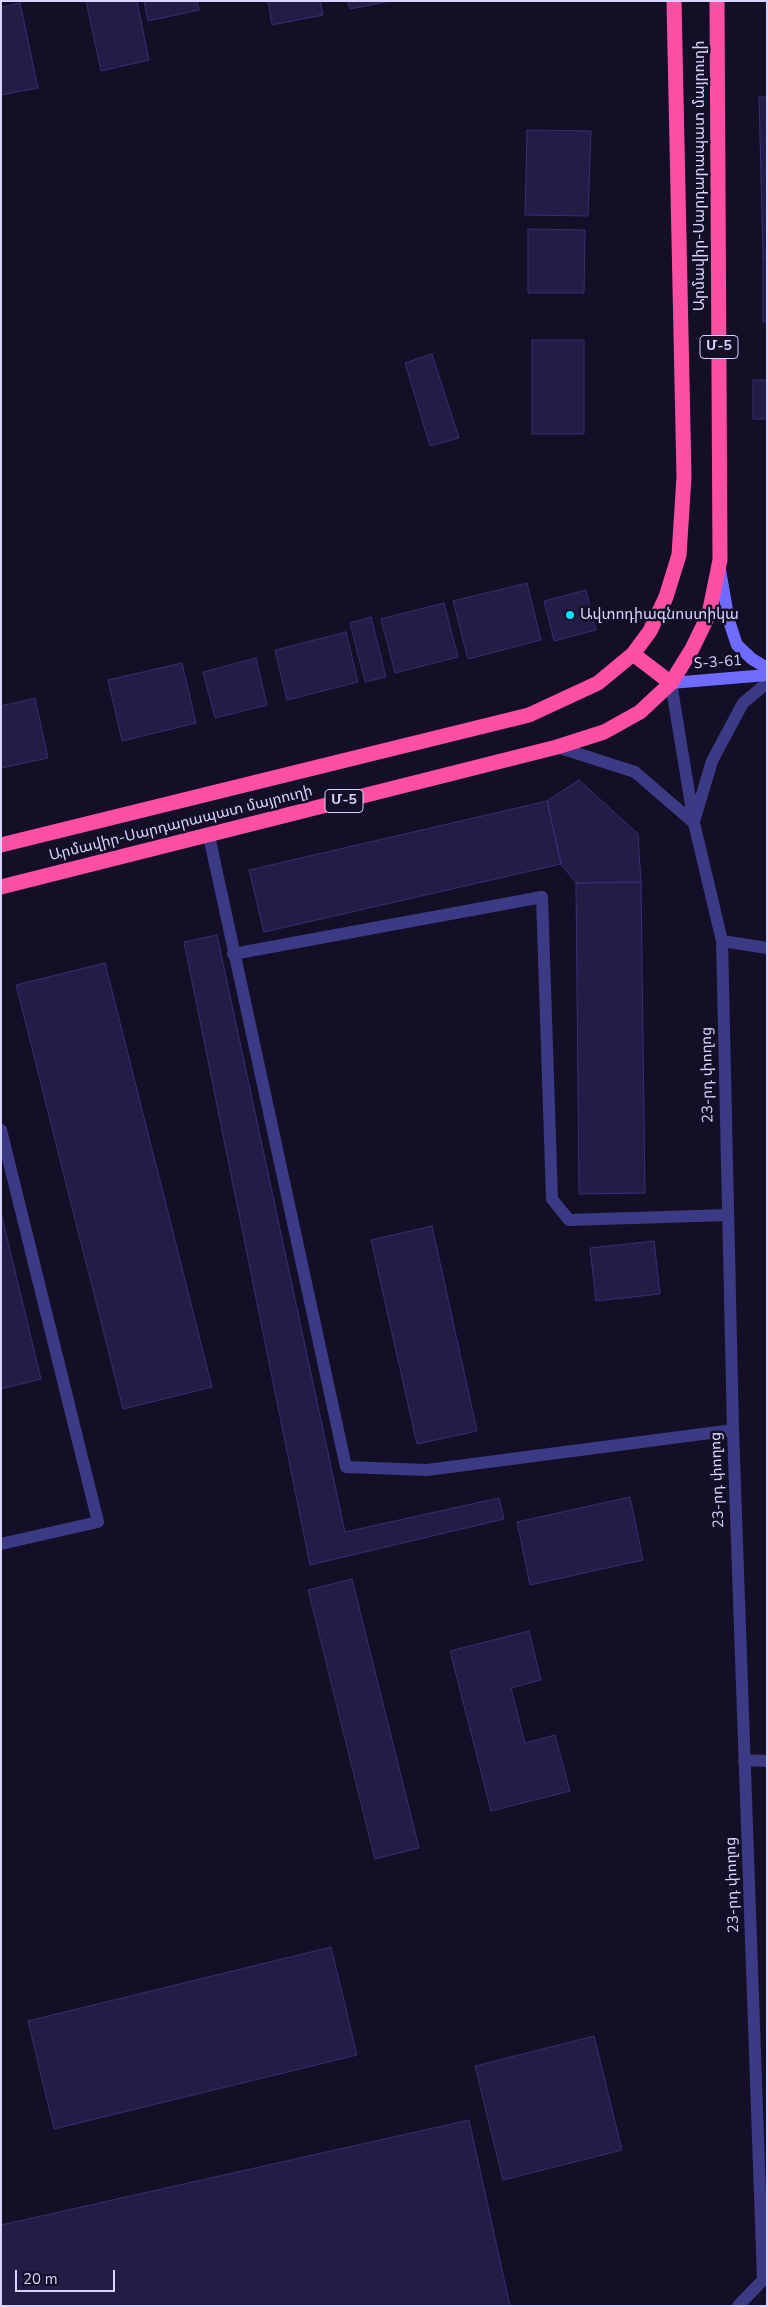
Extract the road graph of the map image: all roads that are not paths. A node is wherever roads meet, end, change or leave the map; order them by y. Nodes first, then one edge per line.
1 (674, 1) edge
2 (717, 1) edge
3 (719, 563) junction
4 (633, 654) junction
5 (767, 668) edge
6 (767, 675) edge
7 (671, 683) junction
8 (767, 683) edge
9 (557, 746) junction
10 (694, 823) junction
11 (209, 836) junction
12 (1, 844) edge
13 (1, 887) edge
14 (722, 940) junction
15 (767, 948) edge
16 (233, 954) junction
17 (1, 1130) edge
18 (728, 1215) junction
19 (733, 1430) junction
20 (1, 1544) edge
21 (744, 1760) junction
22 (767, 1762) edge
23 (765, 2280) edge
24 (738, 2306) edge

1 - 4 highway, Արմավիր-Սարդարապատ մայրուղի / Մ-5
2 - 3 highway, Արմավիր-Սարդարապատ մայրուղի / Մ-5
3 - 5 street
3 - 7 highway, Արմավիր-Սարդարապատ մայրուղի / Մ-5
4 - 7 highway
4 - 12 highway, Արմավիր-Սարդարապատ մայրուղի / Մ-5
6 - 7 street, Տ-3-61 / Տ-3-61
7 - 9 highway, Արմավիր-Սարդարապատ մայրուղի / Մ-5
7 - 10 street, 23-րդ փողոց
8 - 10 street
9 - 10 street
9 - 11 highway, Արմավիր-Սարդարապատ մայրուղի / Մ-5
10 - 14 street, 23-րդ փողոց
11 - 13 highway, Արմավիր-Սարդարապատ մայրուղի / Մ-5
11 - 16 street
14 - 15 street
14 - 18 street, 23-րդ փողոց
16 - 18 street
16 - 19 street
17 - 20 street
18 - 19 street, 23-րդ փողոց
19 - 21 street, 23-րդ փողոց
21 - 22 street
21 - 23 street, 23-րդ փողոց
23 - 24 street

